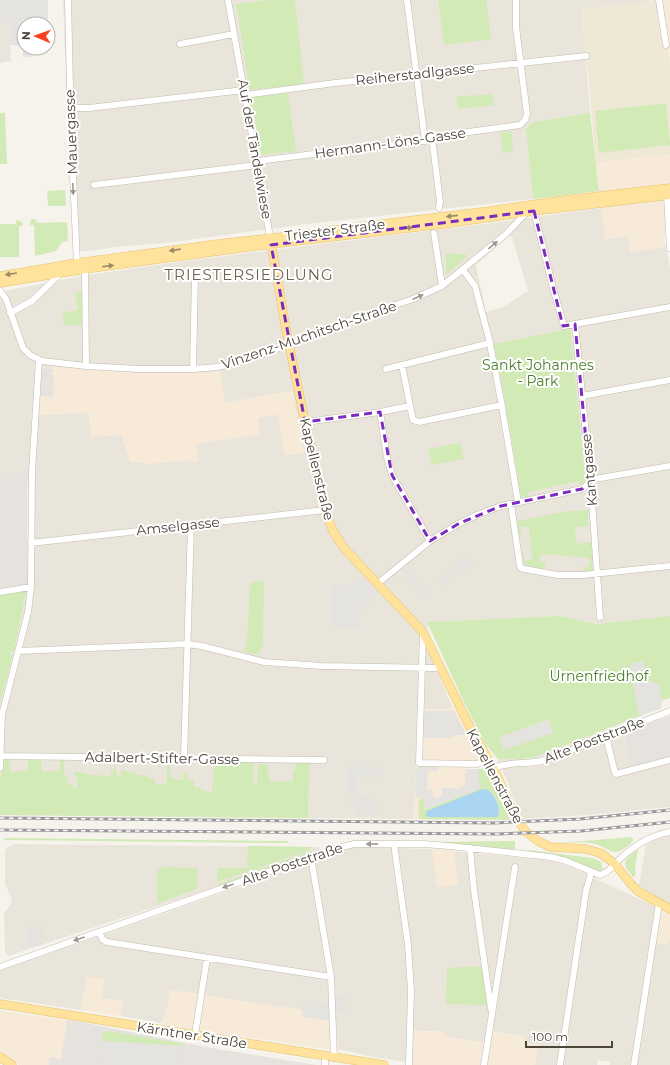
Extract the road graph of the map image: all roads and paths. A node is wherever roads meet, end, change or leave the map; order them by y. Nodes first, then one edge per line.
1 (68, 0) edge
2 (228, 0) edge
3 (407, 0) edge
4 (516, 0) edge
5 (660, 0) edge
6 (234, 34) junction
7 (180, 44) dead end
8 (666, 45) dead end
9 (586, 56) dead end
10 (520, 63) junction
11 (416, 75) junction
12 (244, 92) junction
13 (70, 108) junction
14 (432, 137) junction
15 (425, 141) junction
16 (257, 163) junction
17 (94, 185) dead end
18 (669, 193) edge
19 (439, 208) dead end
20 (530, 212) junction
21 (434, 233) dead end
22 (669, 234) edge
23 (271, 241) junction
24 (670, 248) edge
25 (77, 263) junction
26 (85, 269) junction
27 (463, 270) junction
28 (61, 273) junction
29 (195, 275) dead end
30 (0, 276) edge
31 (0, 283) edge
32 (442, 286) junction
33 (0, 291) edge
34 (670, 306) edge
35 (10, 313) junction
36 (574, 324) junction
37 (490, 342) junction
38 (289, 345) junction
39 (39, 360) junction
40 (402, 365) junction
41 (86, 366) junction
42 (193, 369) junction
43 (386, 369) dead end
44 (670, 380) edge
45 (582, 396) junction
46 (502, 405) junction
47 (410, 406) junction
48 (380, 412) junction
49 (305, 422) junction
50 (670, 466) edge
51 (590, 483) junction
52 (518, 502) junction
53 (511, 504) junction
54 (325, 510) junction
55 (191, 525) junction
56 (430, 541) junction
57 (32, 543) junction
58 (670, 566) edge
59 (597, 574) junction
60 (378, 584) junction
61 (31, 587) junction
62 (0, 592) edge
63 (600, 617) dead end
64 (423, 632) junction
65 (187, 644) junction
66 (18, 651) junction
67 (441, 667) junction
68 (421, 668) junction
69 (670, 711) edge
70 (606, 736) junction
71 (1, 756) junction
72 (184, 758) junction
73 (324, 760) dead end
74 (488, 760) junction
75 (670, 760) edge
76 (0, 767) edge
77 (493, 768) junction
78 (670, 832) edge
79 (394, 844) junction
80 (470, 848) junction
81 (311, 857) junction
82 (615, 864) junction
83 (515, 867) dead end
84 (591, 872) junction
85 (659, 903) junction
86 (670, 909) edge
87 (100, 932) junction
88 (207, 958) junction
89 (0, 966) edge
90 (331, 977) junction
91 (0, 1004) edge
92 (492, 1017) junction
93 (194, 1035) junction
94 (0, 1057) edge
95 (330, 1057) junction
96 (12, 1065) edge
97 (325, 1065) edge
98 (384, 1065) edge
99 (408, 1065) edge
100 (484, 1065) edge
101 (560, 1065) edge
102 (634, 1065) edge

1 - 13 street, Mauergasse
2 - 6 street, Auf der Tändelwiese
3 - 11 street
4 - 10 street
5 - 8 street
6 - 7 street
6 - 12 street, Auf der Tändelwiese
9 - 10 street, Reiherstadlgasse
10 - 11 street, Reiherstadlgasse
10 - 14 street, Hermann-Löns-Gasse
11 - 12 street, Reiherstadlgasse
11 - 15 street
12 - 13 street, Reiherstadlgasse
12 - 16 street, Auf der Tändelwiese
13 -> 25 street, Mauergasse
14 - 15 street, Hermann-Löns-Gasse
14 - 19 street
15 - 16 street, Hermann-Löns-Gasse
16 - 17 street, Hermann-Löns-Gasse
16 - 23 street, Auf der Tändelwiese
18 - 20 main road, Triester Straße
18 - 22 street
18 -> 23 main road, Triester Straße
23 -> 20 main road, Triester Straße
27 -> 20 street, Vinzenz-Muchitsch-Straße
20 - 36 street
21 - 32 street
22 - 24 street
23 -> 25 main road, Triester Straße
26 -> 23 main road, Triester Straße
23 - 38 main road, Auf der Tändelwiese
25 -> 30 main road, Triester Straße
26 - 28 main road, Triester Straße
26 - 41 street
27 - 32 street, Vinzenz-Muchitsch-Straße
27 - 37 street
28 - 31 main road, Triester Straße
28 - 35 street
29 - 42 street
38 -> 32 street, Vinzenz-Muchitsch-Straße
33 - 35 street, Vinzenz-Muchitsch-Straße
34 - 36 street
35 - 39 street, Vinzenz-Muchitsch-Straße
36 - 45 street, Kantgasse
37 - 40 street
37 - 46 street
38 - 42 street, Vinzenz-Muchitsch-Straße
38 - 49 main road, Kapellenstraße
39 - 41 street, Vinzenz-Muchitsch-Straße
39 - 57 street
40 - 43 street
40 - 47 street
41 - 42 street, Vinzenz-Muchitsch-Straße
44 - 45 street
45 - 51 street, Kantgasse
46 - 47 street
46 - 52 street
47 - 48 street
48 - 49 street
48 - 56 street
49 - 54 main road, Kapellenstraße
50 - 51 street
51 - 52 street
51 - 59 street, Kantgasse
52 - 53 street
53 - 56 street
53 - 59 street
54 - 55 street, Amselgasse
54 - 60 main road, Kapellenstraße
55 - 57 street, Amselgasse
55 - 65 street
56 - 60 street
57 - 61 street
58 - 59 street
59 - 63 street, Kantgasse
60 - 64 main road, Kapellenstraße
61 - 62 street
61 - 66 street
64 - 67 main road, Kapellenstraße
64 - 68 street
65 - 66 street
65 - 68 street
65 - 72 street
66 - 71 street
67 - 68 street
67 - 74 main road, Kapellenstraße
68 - 74 street
69 - 70 street, Alte Poststraße
70 - 75 street
70 - 77 street, Alte Poststraße
71 - 72 street, Adalbert-Stifter-Gasse
71 - 76 street
72 - 73 street, Adalbert-Stifter-Gasse
74 - 77 main road, Kapellenstraße
77 - 82 main road, Kapellenstraße
78 - 82 street
79 - 80 street, Alte Poststraße
79 -> 81 street, Alte Poststraße
79 - 99 street
80 - 84 street, Alte Poststraße
80 - 92 street
81 -> 87 street, Alte Poststraße
81 - 90 street
82 - 84 street, Alte Poststraße
82 - 85 main road, Kapellenstraße
83 - 92 street
84 - 101 street
85 - 86 main road, Kapellenstraße
85 - 102 street
87 - 88 street
87 -> 89 street, Alte Poststraße
88 - 90 street
88 - 93 street
90 - 95 street
91 - 93 main road, Kärntner Straße
92 - 100 street
93 - 95 main road, Kärntner Straße
94 - 96 main road
95 - 97 street
95 - 98 main road, Kärntner Straße

